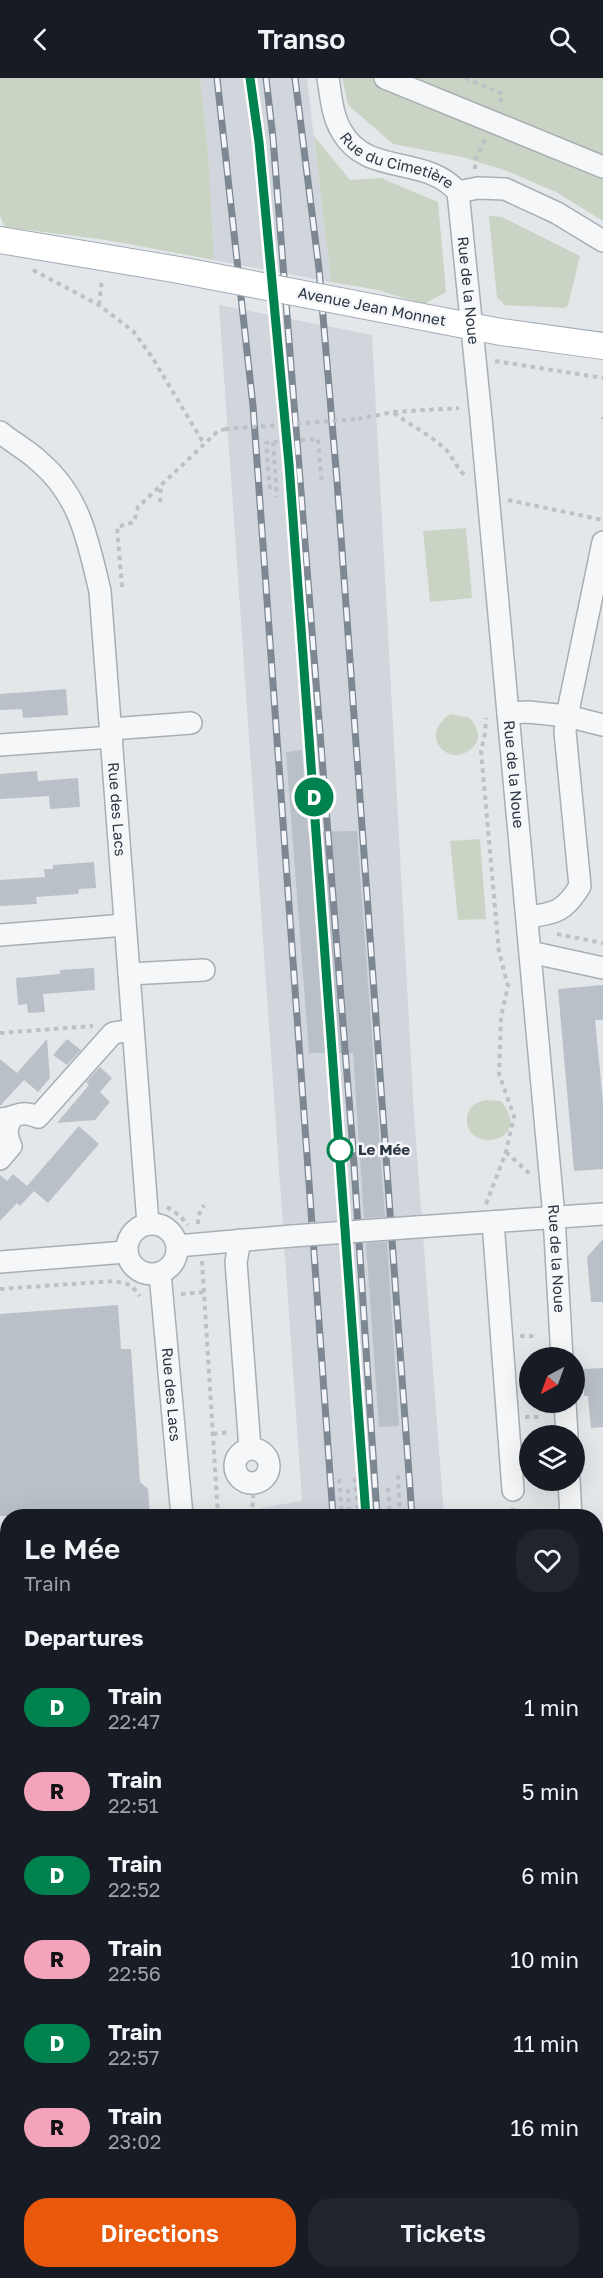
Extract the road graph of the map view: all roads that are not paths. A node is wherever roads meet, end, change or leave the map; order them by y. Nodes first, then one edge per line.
1 (328, 78) edge
2 (385, 78) edge
3 (603, 168) edge
4 (458, 192) junction
5 (0, 240) edge
6 (603, 241) edge
7 (473, 327) junction
8 (603, 346) edge
9 (0, 432) edge
10 (603, 542) edge
11 (508, 714) junction
12 (567, 716) junction
13 (191, 723) dead end
14 (603, 725) edge
15 (111, 733) junction
16 (0, 745) edge
17 (527, 917) junction
18 (125, 926) junction
19 (0, 935) edge
20 (530, 952) junction
21 (603, 968) edge
22 (204, 970) dead end
23 (129, 974) junction
24 (132, 1030) junction
25 (5, 1119) edge
26 (0, 1159) edge
27 (489, 1213) junction
28 (603, 1214) edge
29 (554, 1217) junction
30 (148, 1224) junction
31 (240, 1240) junction
32 (177, 1246) junction
33 (126, 1252) junction
34 (0, 1262) edge
35 (160, 1273) junction
36 (561, 1347) edge
37 (254, 1482) road end
38 (513, 1490) dead end
39 (570, 1491) edge
40 (181, 1509) edge
41 (571, 1509) edge

1 - 4 street, Rue du Cimetière
2 - 3 street
4 - 6 street, Rue du Cimetière
4 - 7 street, Rue de la Noue
5 - 7 main road, Avenue Jean Monnet, bridge
7 - 8 main road, Avenue Jean Monnet
7 - 11 street, Rue de la Noue
9 - 15 street, Rue des Lacs
10 - 12 street
11 - 12 street
11 - 17 street, Rue de la Noue
12 - 14 street
12 - 17 street
13 - 15 street
15 - 16 street
15 - 18 street, Rue des Lacs
17 - 20 street, Rue de la Noue
18 - 19 street
18 - 23 street, Rue des Lacs
20 - 21 street
20 - 29 street, Rue de la Noue
22 - 23 street
23 - 24 street, Rue des Lacs
24 - 25 street
24 - 30 street, Rue des Lacs
25 - 26 street
27 - 29 street
27 - 31 street, bridge
27 - 38 street
28 - 29 street
29 - 36 street, Rue de la Noue
30 - 32 street
30 - 33 street
31 - 32 street
31 - 37 street
32 - 35 street
33 - 34 street
33 - 35 street
35 - 40 street, Rue des Lacs
39 - 41 street

